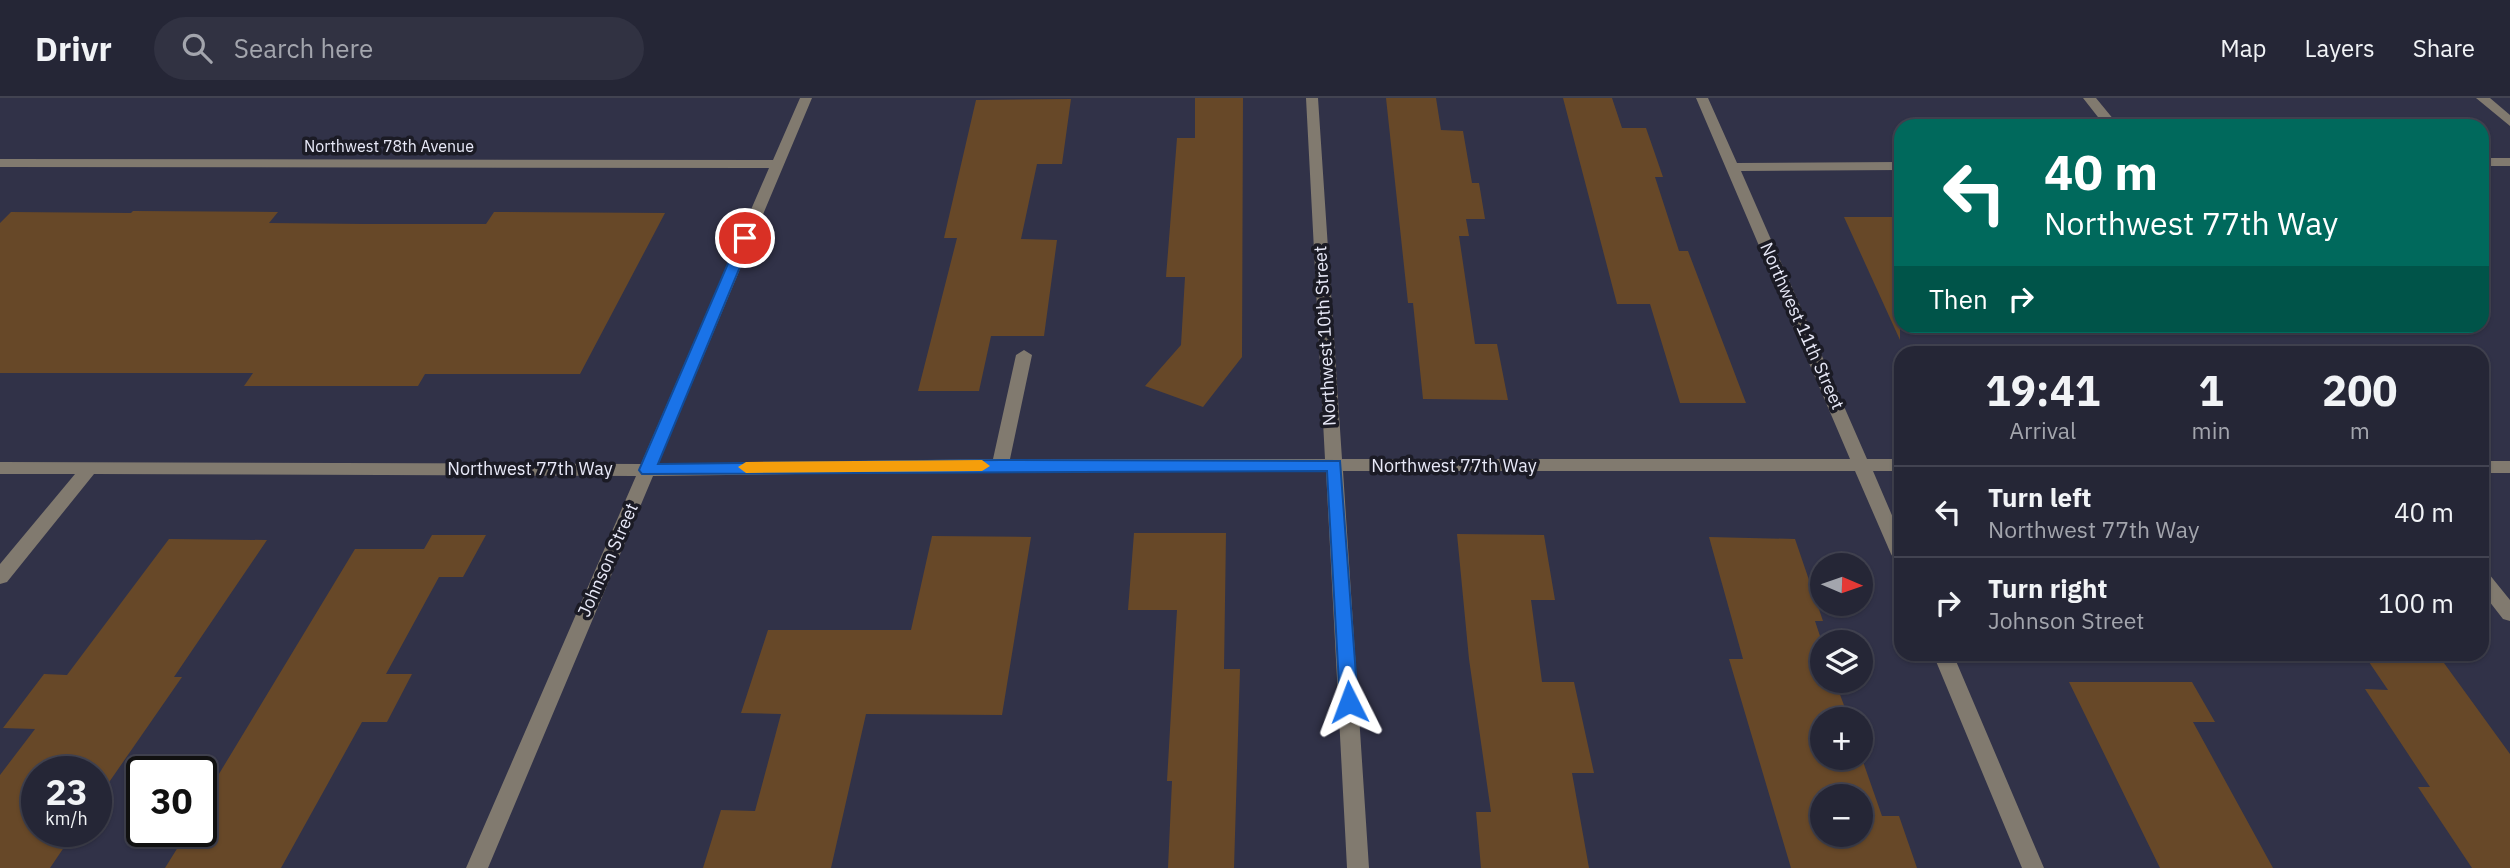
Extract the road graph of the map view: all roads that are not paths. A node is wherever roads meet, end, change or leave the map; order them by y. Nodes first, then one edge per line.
1 (806, 98) edge
2 (1312, 98) edge
3 (1702, 98) edge
4 (2089, 98) edge
5 (2482, 98) edge
6 (2106, 119) edge
7 (2510, 122) edge
8 (2489, 162) edge
9 (2510, 162) edge
10 (0, 163) edge
11 (777, 164) junction
12 (1894, 166) edge
13 (1732, 167) junction
14 (1024, 355) dead end
15 (1000, 465) junction
16 (1335, 465) junction
17 (1862, 465) junction
18 (1894, 465) edge
19 (2489, 467) edge
20 (2510, 467) edge
21 (0, 468) edge
22 (90, 468) junction
23 (647, 470) junction
24 (1894, 540) edge
25 (0, 577) edge
26 (2489, 588) edge
27 (2510, 614) edge
28 (1946, 661) edge
29 (477, 868) edge
30 (1358, 868) edge
31 (2033, 868) edge

1 - 11 street, Johnson Street
2 - 16 street, Northwest 10th Street
3 - 13 street, Northwest 11th Street
4 - 6 street
5 - 7 street
8 - 9 street
10 - 11 street, Northwest 78th Avenue
11 - 23 street, Johnson Street
12 - 13 street
13 - 17 street, Northwest 11th Street
14 - 15 street
15 - 16 street, Northwest 77th Way
15 - 23 street, Northwest 77th Way
16 - 17 street, Northwest 77th Way
16 - 30 street, Northwest 10th Street
17 - 18 street, Northwest 77th Way
17 - 24 street, Northwest 11th Street
19 - 20 street
21 - 22 street, Northwest 77th Way
22 - 23 street, Northwest 77th Way
22 - 25 street
23 - 29 street, Johnson Street
26 - 27 street
28 - 31 street

